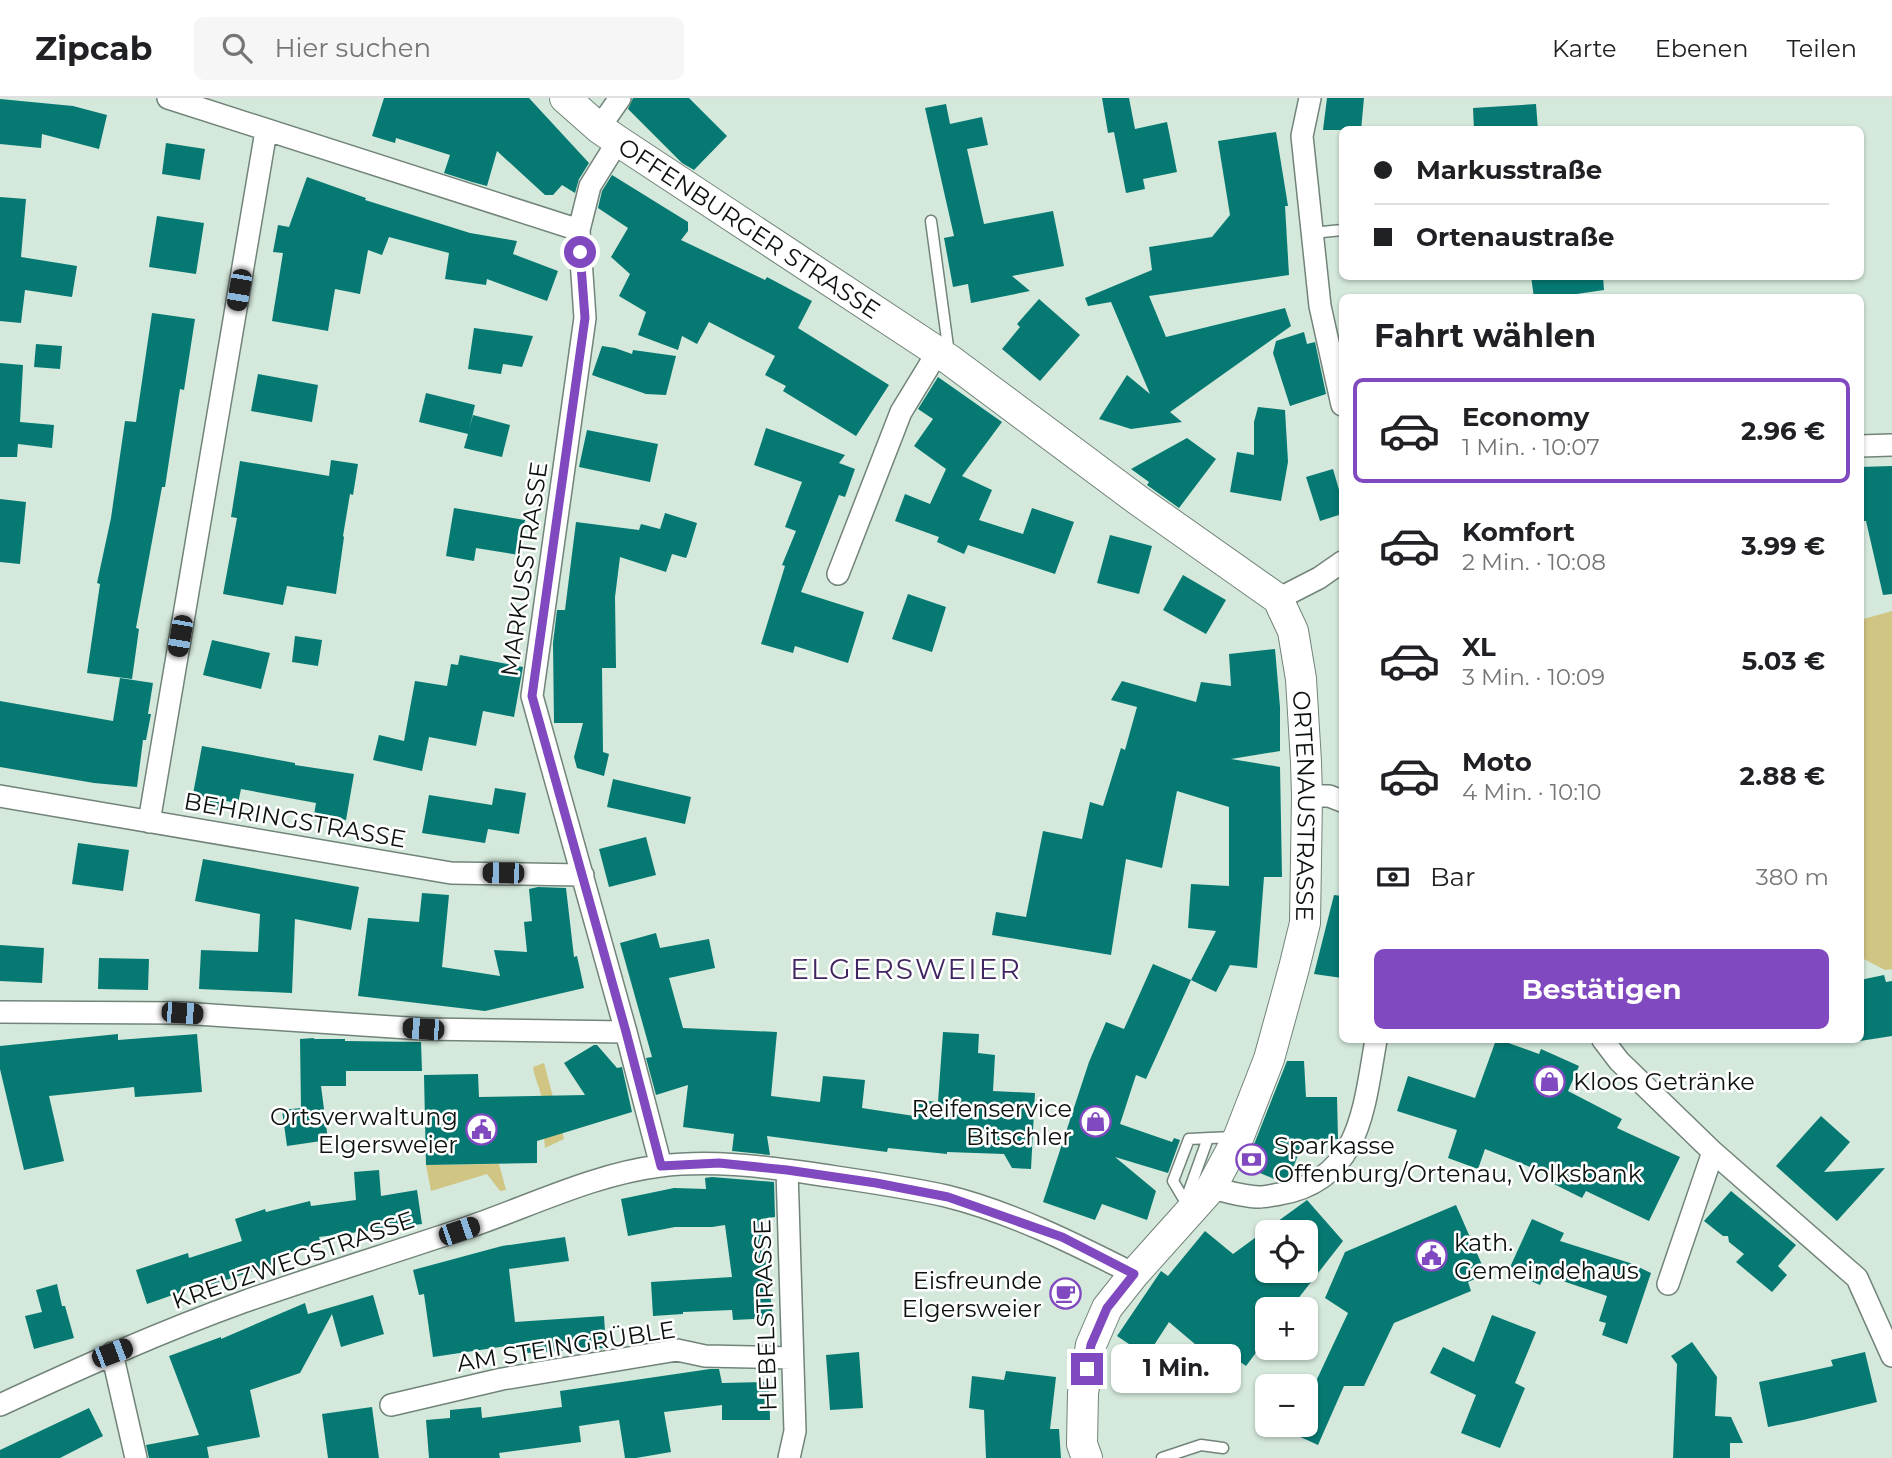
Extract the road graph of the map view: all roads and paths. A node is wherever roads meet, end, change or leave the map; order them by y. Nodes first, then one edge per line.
1 (168, 98) edge
2 (565, 98) edge
3 (620, 98) edge
4 (1310, 98) edge
5 (266, 131) junction
6 (608, 134) junction
7 (931, 221) dead end
8 (579, 230) junction
9 (1339, 230) edge
10 (1312, 233) junction
11 (944, 356) junction
12 (1339, 392) edge
13 (1892, 445) edge
14 (1864, 446) edge
15 (1339, 564) edge
16 (838, 574) dead end
17 (1279, 599) junction
18 (0, 796) edge
19 (1307, 796) junction
20 (1339, 800) edge
21 (149, 822) junction
22 (583, 875) junction
23 (0, 1012) edge
24 (626, 1032) junction
25 (1375, 1043) edge
26 (1605, 1043) edge
27 (1239, 1136) junction
28 (1208, 1138) junction
29 (1713, 1152) junction
30 (661, 1166) junction
31 (787, 1170) junction
32 (1211, 1188) junction
33 (1188, 1207) junction
34 (1134, 1274) junction
35 (1668, 1284) dead end
36 (112, 1353) junction
37 (1892, 1356) edge
38 (792, 1358) junction
39 (0, 1405) edge
40 (391, 1405) dead end
41 (1223, 1448) dead end
42 (136, 1458) edge
43 (789, 1458) edge
44 (1087, 1458) edge
45 (1162, 1458) edge

1 - 5 street
2 - 6 street, OFFENBURGER STRASSE
3 - 6 street, MARKUSSTRASSE
4 - 10 street
5 - 8 street
5 - 21 street
6 - 8 street, MARKUSSTRASSE
6 - 11 street, OFFENBURGER STRASSE
7 - 11 lane
8 - 22 street, MARKUSSTRASSE
9 - 10 lane
10 - 12 street
11 - 16 street
11 - 17 street, OFFENBURGER STRASSE
13 - 14 street
15 - 17 street
17 - 19 street, ORTENAUSTRASSE
18 - 21 street, BEHRINGSTRASSE
19 - 20 street
19 - 27 street, ORTENAUSTRASSE
21 - 22 street, BEHRINGSTRASSE
22 - 24 street, MARKUSSTRASSE
23 - 24 street
24 - 30 street, MARKUSSTRASSE
25 - 32 street
26 - 29 street
27 - 28 lane
27 - 32 street, ORTENAUSTRASSE
28 - 33 lane
28 - 33 lane
29 - 35 street
29 - 37 street
30 - 31 street, KREUZWEGSTRASSE
30 - 36 street, KREUZWEGSTRASSE
31 - 34 street, KREUZWEGSTRASSE
31 - 38 street, HEBELSTRASSE
32 - 33 street, ORTENAUSTRASSE
33 - 34 street, ORTENAUSTRASSE
34 - 44 street, ORTENAUSTRASSE
36 - 39 street, KREUZWEGSTRASSE
36 - 42 street
38 - 40 street, AM STEINGRÜBLE
38 - 43 street, HEBELSTRASSE
41 - 45 lane

